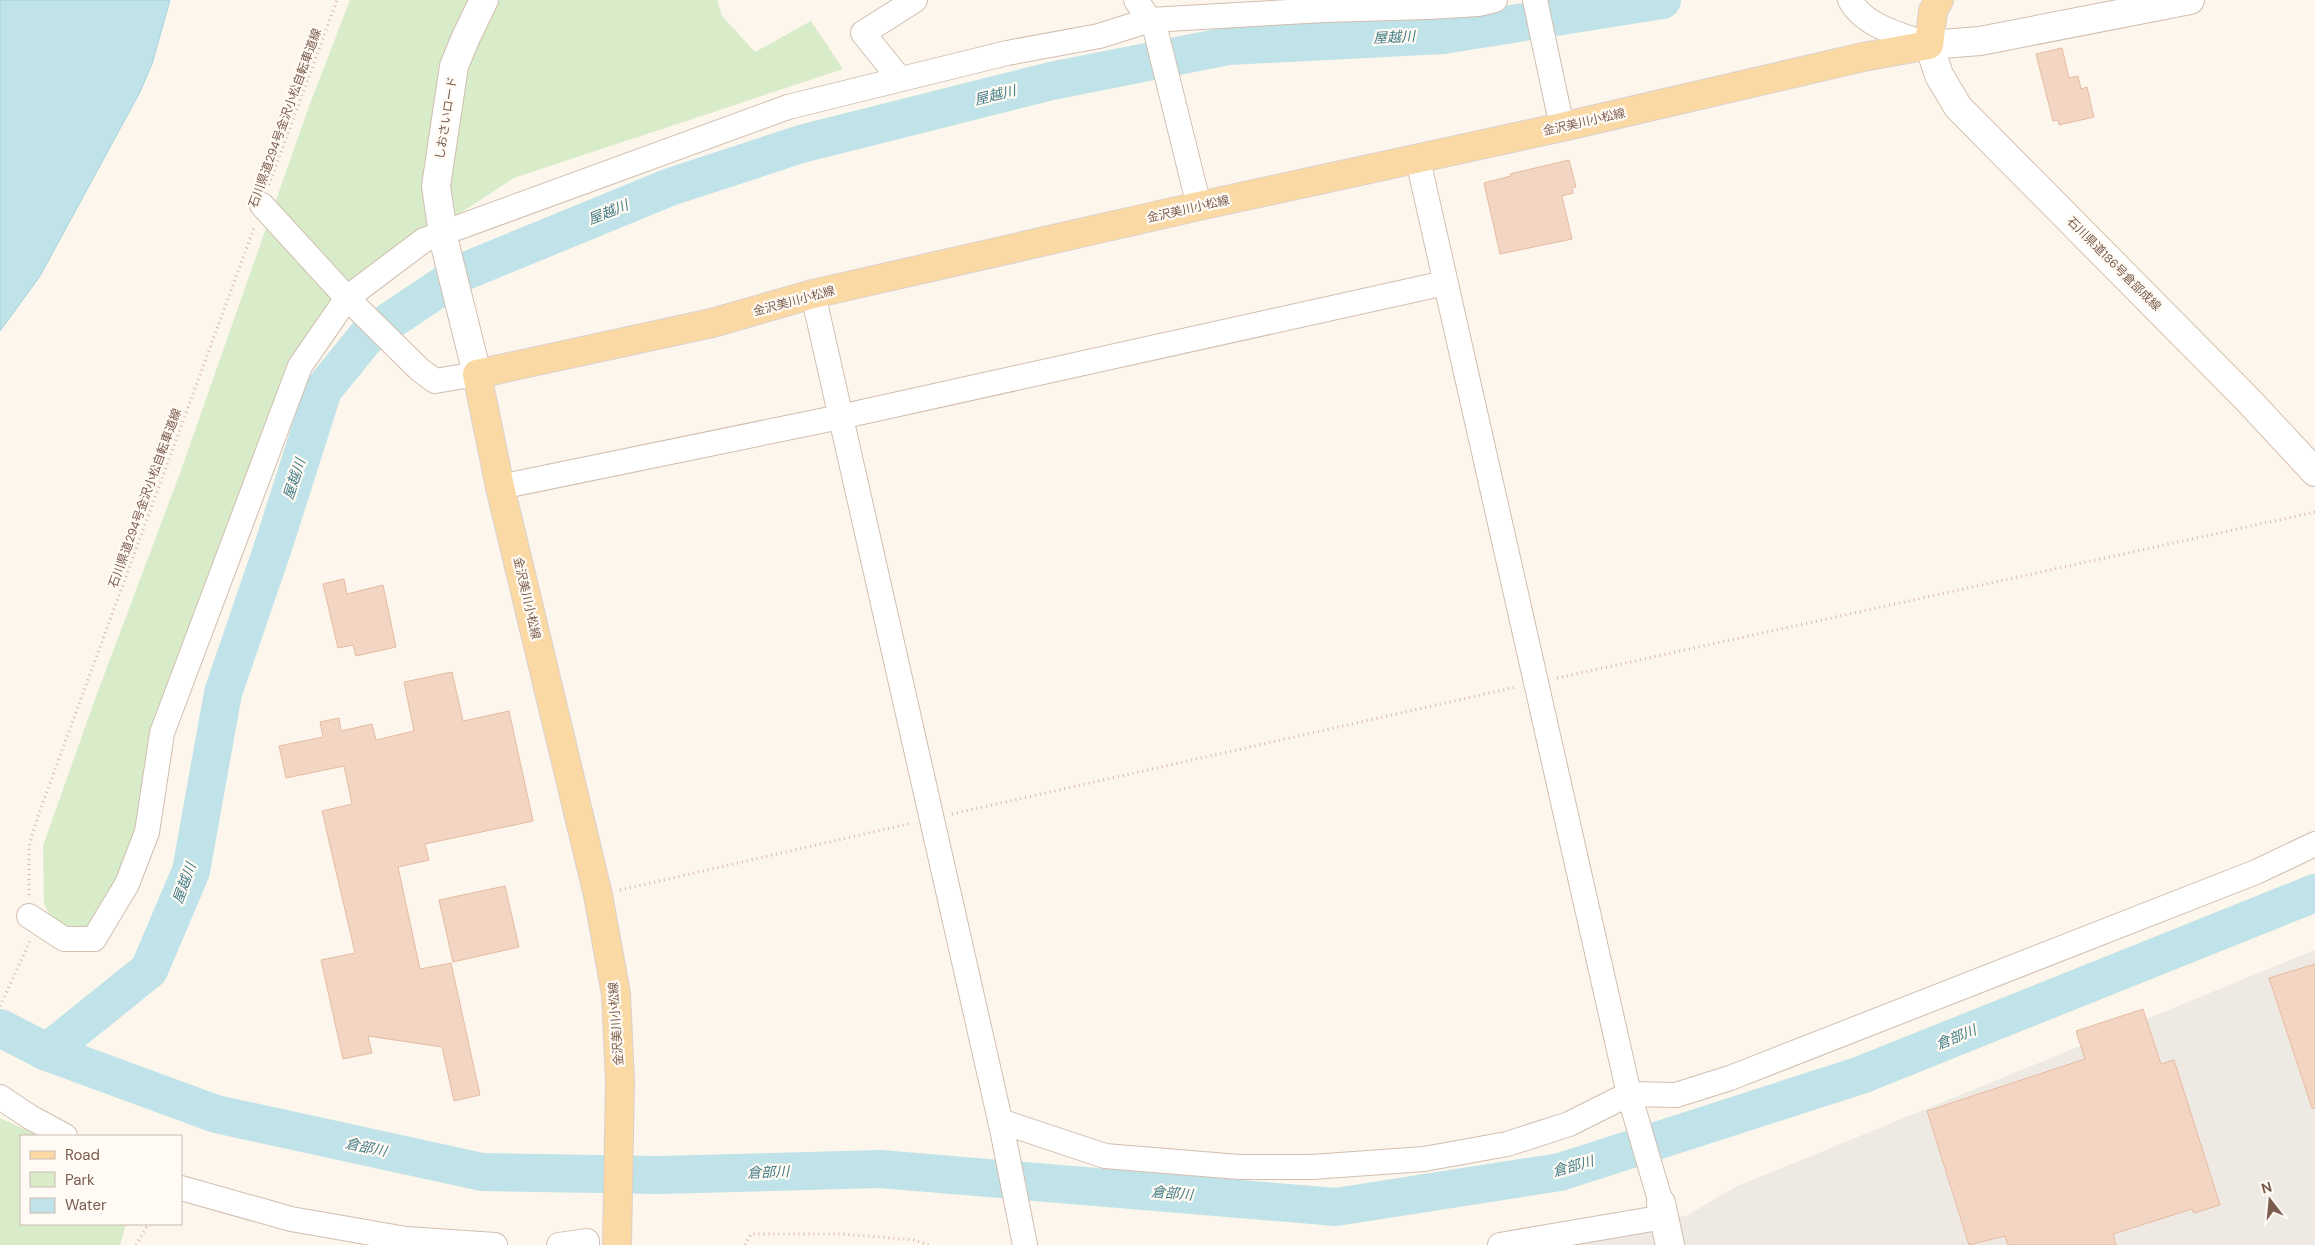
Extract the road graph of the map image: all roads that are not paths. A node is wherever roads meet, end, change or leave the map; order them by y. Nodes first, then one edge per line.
1 (484, 0) edge
2 (915, 0) edge
3 (1136, 0) edge
4 (1495, 0) edge
5 (1535, 0) edge
6 (1850, 0) edge
7 (1940, 0) edge
8 (2190, 0) edge
9 (1389, 4) edge
10 (1265, 7) edge
11 (1152, 24) junction
12 (1930, 45) junction
13 (899, 78) junction
14 (1562, 127) junction
15 (1418, 160) junction
16 (262, 206) road end
17 (1199, 206) junction
18 (443, 238) junction
19 (1445, 283) junction
20 (813, 294) junction
21 (351, 302) junction
22 (477, 374) junction
23 (840, 417) junction
24 (2315, 472) edge
25 (500, 487) junction
26 (2315, 844) edge
27 (29, 916) road end
28 (0, 1097) edge
29 (1631, 1102) junction
30 (1001, 1125) junction
31 (63, 1135) edge
32 (182, 1188) edge
33 (1662, 1210) junction
34 (617, 1232) edge
35 (1024, 1236) edge
36 (495, 1245) edge
37 (558, 1245) edge
38 (586, 1245) edge
39 (1500, 1245) edge
40 (1670, 1245) edge

1 - 18 street, しおさいロード
2 - 13 street
3 - 11 street
4 - 9 street
5 - 14 street
6 - 12 street
7 - 12 main road
8 - 12 street
9 - 10 street
10 - 11 street
11 - 13 street
11 - 17 street
12 - 14 main road, 金沢美川小松線
12 - 24 street, 石川県道186号倉部成線
13 - 18 street
14 - 15 main road, 金沢美川小松線
15 - 17 main road, 金沢美川小松線
15 - 19 street
16 - 21 street
17 - 20 main road, 金沢美川小松線
18 - 21 street
18 - 22 street, しおさいロード
19 - 23 street
19 - 29 street
20 - 22 main road, 金沢美川小松線
20 - 23 street
21 - 22 street
21 - 27 street
22 - 25 main road, 金沢美川小松線
23 - 25 street
23 - 30 street
25 - 34 main road, 金沢美川小松線
26 - 29 street
28 - 31 street
29 - 30 street
29 - 33 street
30 - 35 street
32 - 36 street
33 - 39 street
33 - 40 street
37 - 38 street

